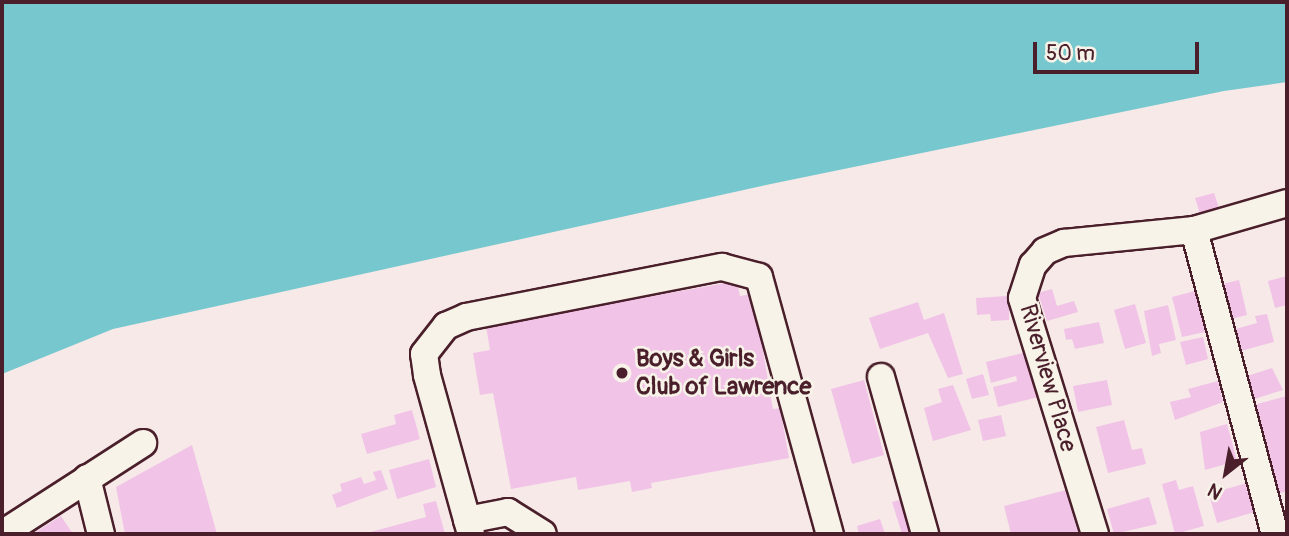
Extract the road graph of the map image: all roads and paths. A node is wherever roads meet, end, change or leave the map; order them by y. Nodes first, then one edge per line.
1 (1287, 203) edge
2 (1194, 230) junction
3 (881, 377) dead end
4 (143, 443) dead end
5 (87, 478) junction
6 (469, 527) edge
7 (2, 534) edge
8 (101, 534) edge
9 (543, 534) edge
10 (830, 534) edge
11 (925, 534) edge
12 (1095, 534) edge
13 (1275, 534) edge

1 - 2 street, Riverview Place
2 - 12 street, Riverview Place
2 - 13 street
3 - 11 street
4 - 5 street
5 - 7 street
5 - 8 street
6 - 9 street
6 - 10 street

